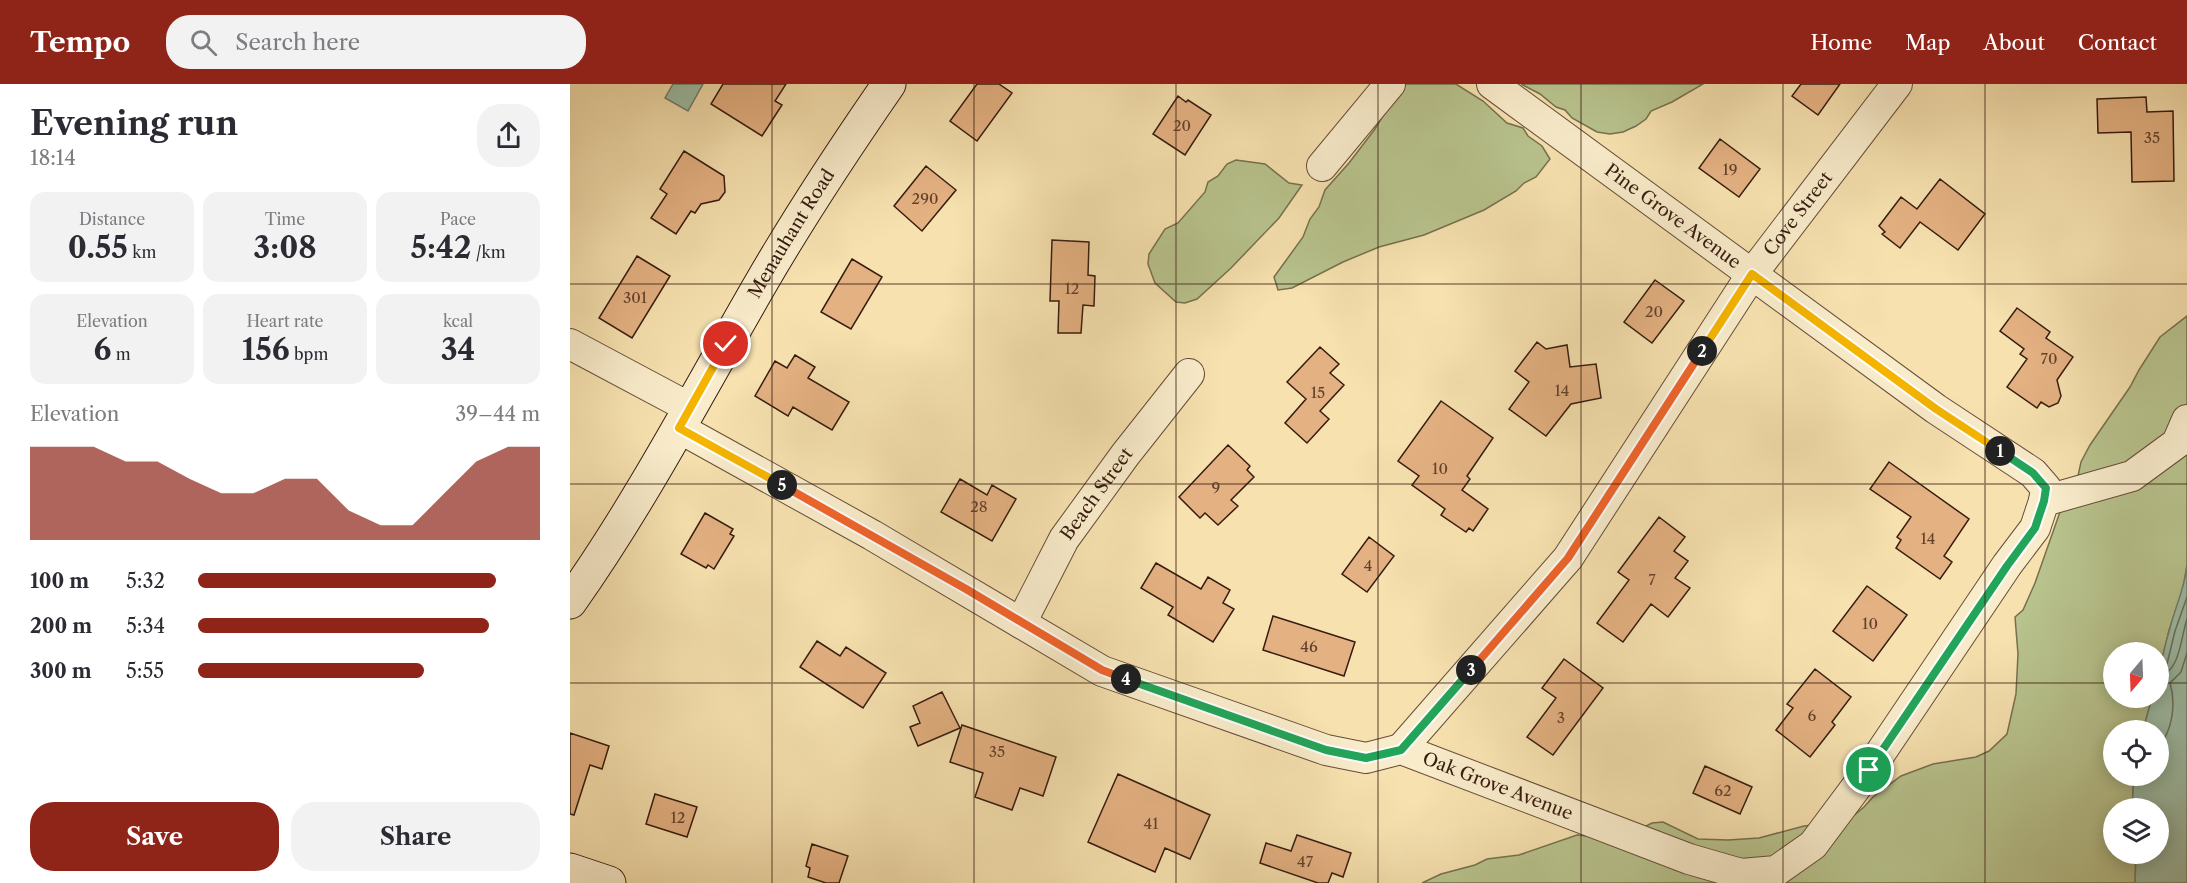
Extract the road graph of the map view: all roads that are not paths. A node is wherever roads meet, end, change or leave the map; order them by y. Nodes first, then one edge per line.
1 (889, 84) edge
2 (1390, 84) edge
3 (1492, 84) edge
4 (1897, 84) edge
5 (1322, 166) dead end
6 (1752, 274) junction
7 (570, 344) edge
8 (1189, 374) dead end
9 (684, 418) junction
10 (2187, 420) edge
11 (2044, 501) junction
12 (570, 602) edge
13 (1021, 623) junction
14 (1401, 750) junction

1 - 9 main road, Menauhant Road
2 - 5 street
3 - 6 street, Pine Grove Avenue
4 - 6 street, Cove Street
6 - 11 street, Pine Grove Avenue
6 - 14 street, Cove Street
7 - 9 street, Oak Grove Avenue
8 - 13 street, Beach Street
9 - 12 main road, Menauhant Road
9 - 13 street, Oak Grove Avenue
10 - 11 street
11 - 14 street, Oak Grove Avenue
13 - 14 street, Oak Grove Avenue

